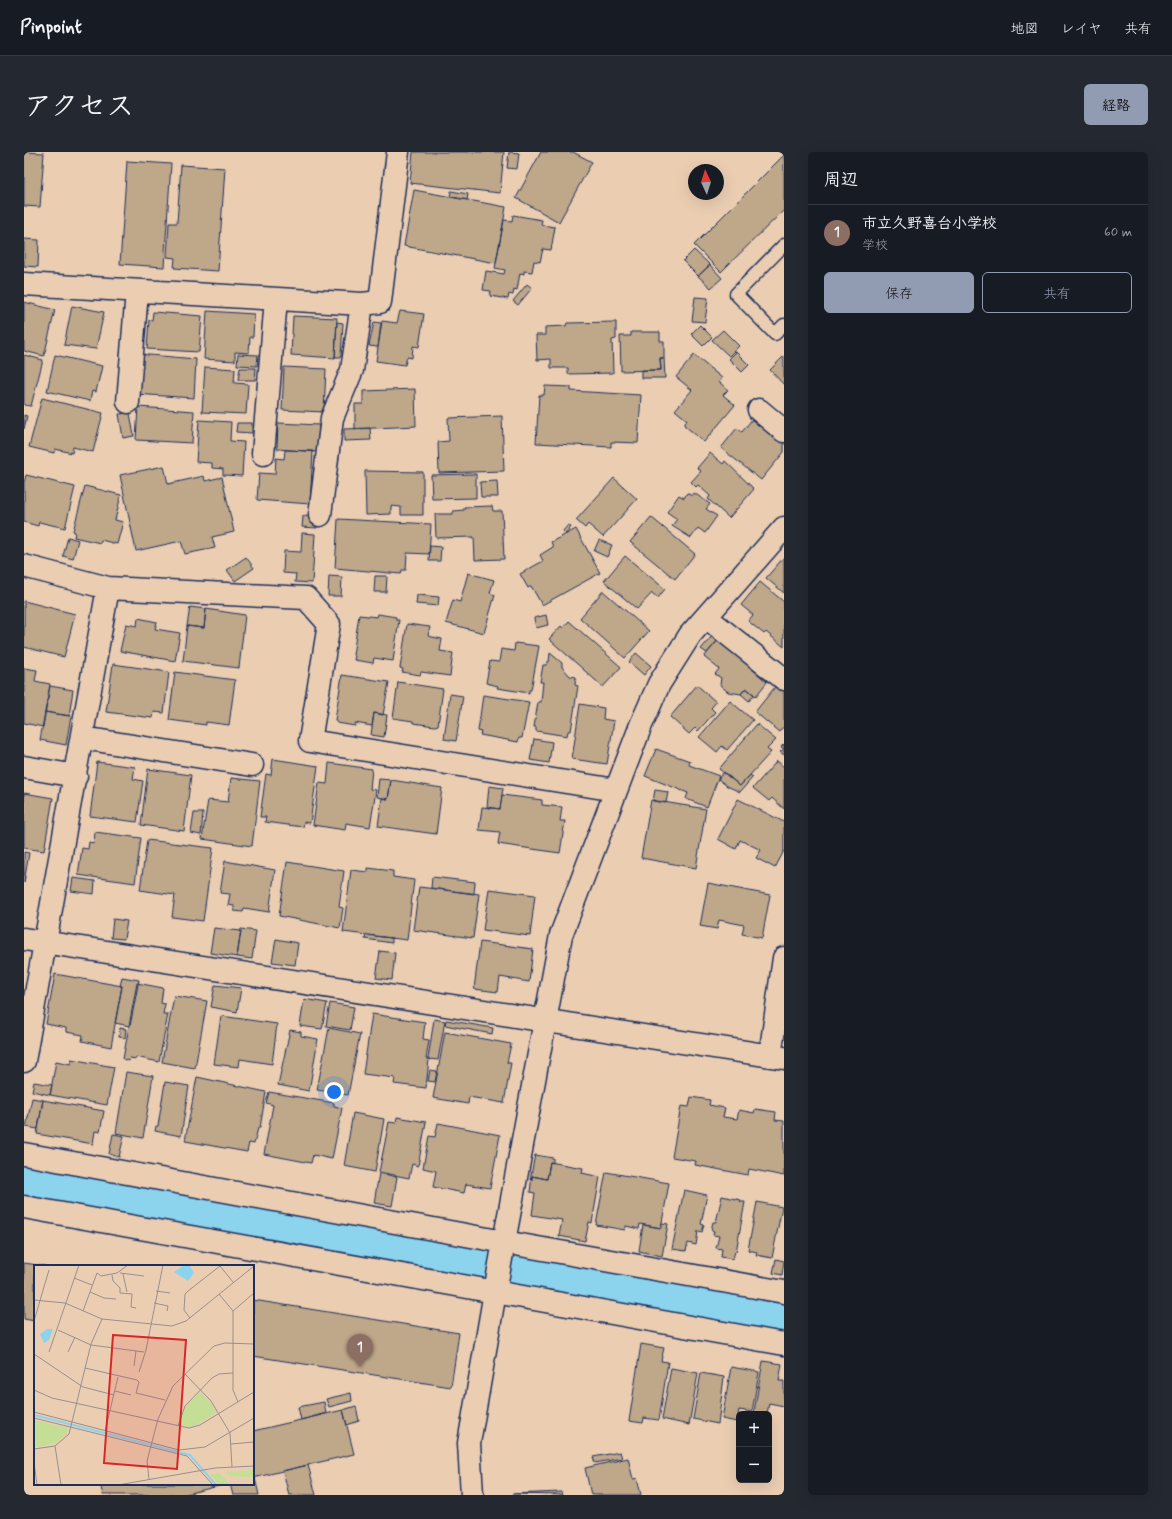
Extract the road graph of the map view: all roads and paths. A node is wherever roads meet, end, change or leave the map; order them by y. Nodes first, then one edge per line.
1 (398, 152) edge
2 (784, 245) edge
3 (24, 284) edge
4 (136, 291) junction
5 (276, 299) junction
6 (362, 304) junction
7 (784, 325) edge
8 (128, 402) dead end
9 (759, 410) dead end
10 (784, 432) edge
11 (263, 454) dead end
12 (320, 515) dead end
13 (784, 528) edge
14 (24, 566) edge
15 (108, 588) junction
16 (706, 617) junction
17 (784, 679) edge
18 (83, 738) junction
19 (252, 765) dead end
20 (24, 767) edge
21 (76, 776) junction
22 (616, 790) junction
23 (24, 939) edge
24 (46, 942) junction
25 (784, 958) edge
26 (544, 1020) junction
27 (777, 1057) edge
28 (24, 1062) edge
29 (24, 1154) edge
30 (24, 1207) edge
31 (502, 1248) junction
32 (496, 1284) junction
33 (784, 1292) edge
34 (784, 1344) edge
35 (472, 1495) edge

1 - 6 street
2 - 7 lane
3 - 4 street
4 - 5 street
4 - 8 street
5 - 6 street
5 - 11 street
6 - 12 street
9 - 10 street
13 - 16 street
14 - 15 street
15 - 18 street
15 - 22 street
16 - 17 street
16 - 22 street
18 - 19 street
18 - 21 street
20 - 21 street
21 - 24 street
22 - 26 street
23 - 24 street
24 - 26 street
24 - 28 street
25 - 27 street
26 - 27 street
26 - 31 street
29 - 31 street
30 - 32 street
31 - 32 street
31 - 33 street
32 - 34 street
32 - 35 street

